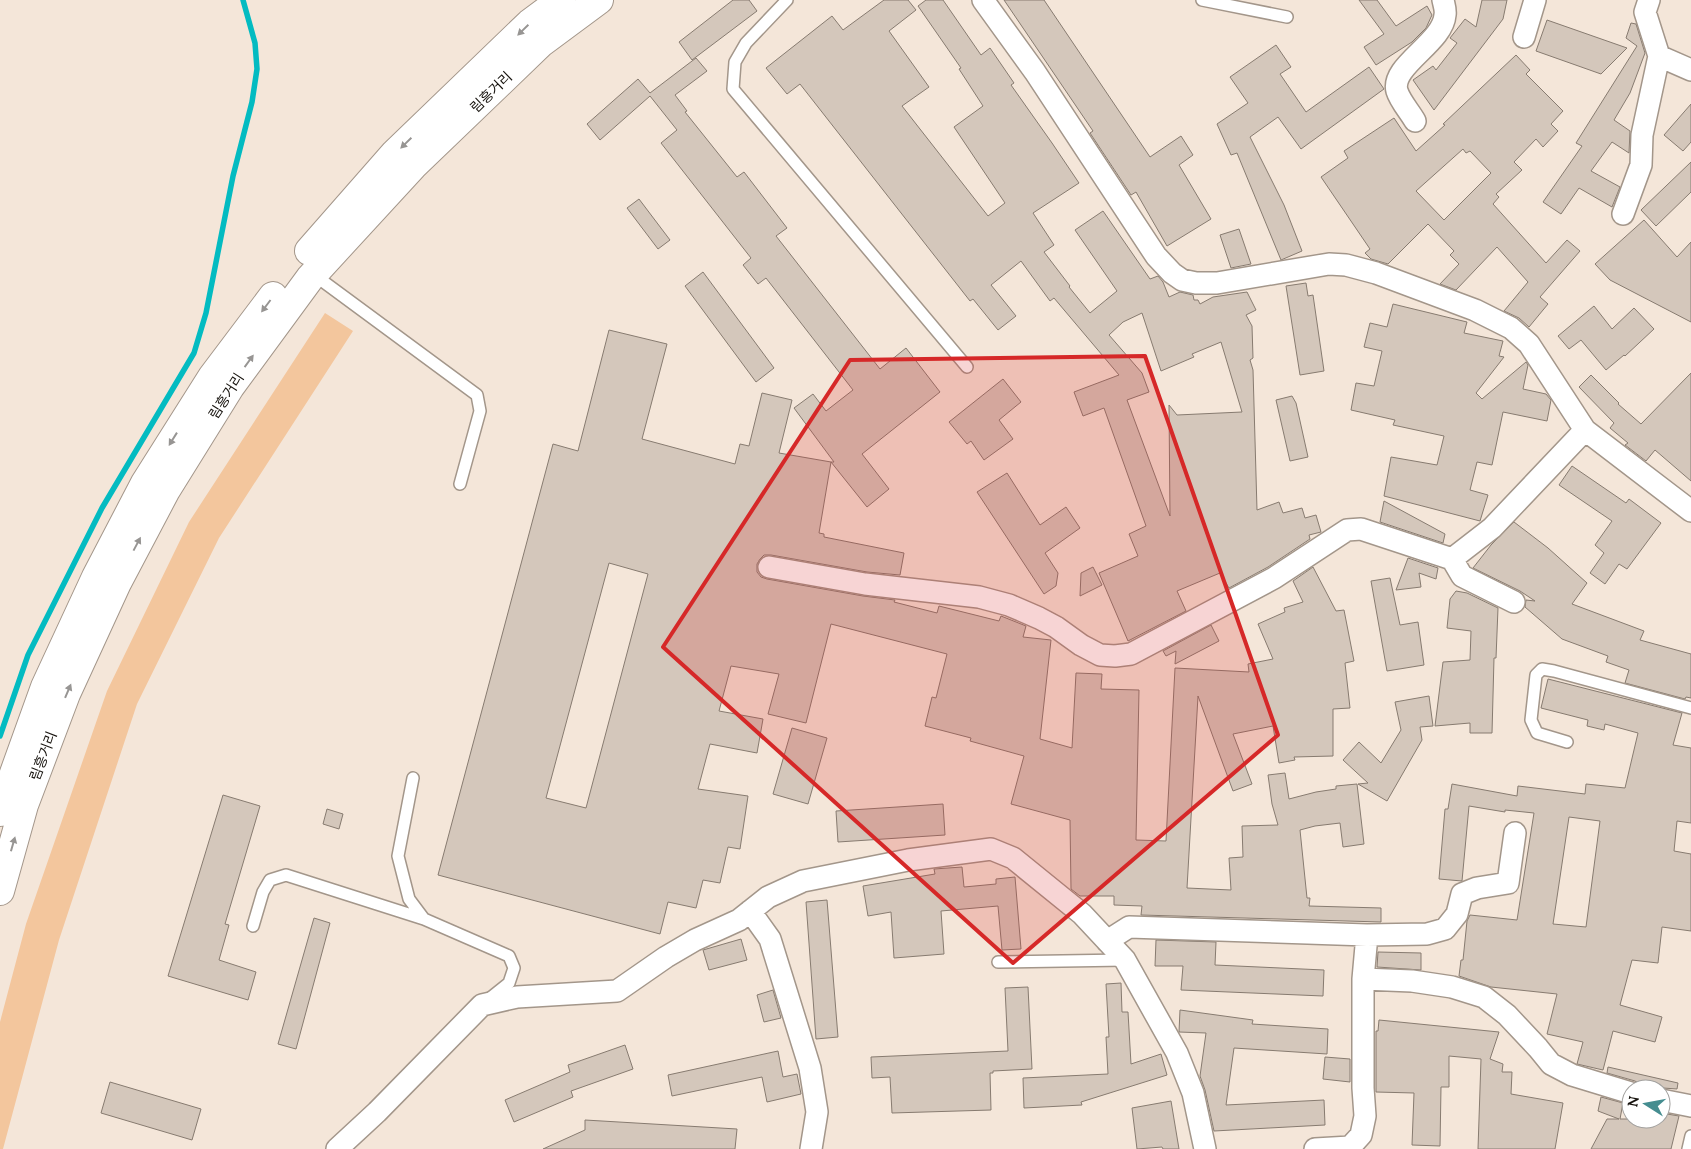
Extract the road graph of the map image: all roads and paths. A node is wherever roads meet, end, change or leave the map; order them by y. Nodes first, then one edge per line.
1 (561, 0) edge
2 (599, 0) edge
3 (788, 0) edge
4 (983, 0) edge
5 (1202, 0) edge
6 (1443, 0) edge
7 (1535, 0) edge
8 (1649, 0) edge
9 (1286, 17) dead end
10 (1524, 37) dead end
11 (1659, 56) junction
12 (1691, 70) edge
13 (1415, 121) dead end
14 (1623, 214) dead end
15 (314, 274) junction
16 (967, 368) dead end
17 (1585, 430) junction
18 (460, 484) dead end
19 (1691, 511) edge
20 (1452, 559) junction
21 (769, 567) dead end
22 (1514, 602) dead end
23 (1691, 708) edge
24 (1567, 742) dead end
25 (413, 778) dead end
26 (0, 812) edge
27 (1515, 833) dead end
28 (0, 891) edge
29 (750, 911) junction
30 (424, 919) junction
31 (253, 926) dead end
32 (1367, 935) junction
33 (1107, 941) junction
34 (1125, 960) junction
35 (998, 962) dead end
36 (1364, 979) junction
37 (482, 1005) junction
38 (1621, 1090) edge
39 (1671, 1102) edge
40 (1691, 1106) edge
41 (1691, 1136) edge
42 (337, 1149) edge
43 (811, 1149) edge
44 (1205, 1149) edge
45 (1315, 1149) edge
46 (1688, 1149) edge

1 -> 26 main road, 림흥거리
2 - 15 main road, 림흥거리
3 - 16 lane
4 - 17 street
5 - 9 lane
6 - 13 street
7 - 10 street
8 - 11 street
11 - 12 street
11 - 14 street
15 - 18 lane
28 -> 15 main road, 림흥거리
17 - 19 street
17 - 20 street
20 - 21 street
20 - 22 street
23 - 24 lane
25 - 30 lane
27 - 32 street
29 - 33 street
29 - 37 street
29 - 43 street
30 - 31 lane
30 - 37 lane
32 - 33 street
32 - 36 street
33 - 34 street
34 - 35 lane
34 - 44 street
36 - 38 street
36 - 45 street
37 - 42 street
39 - 40 street
41 - 46 lane

